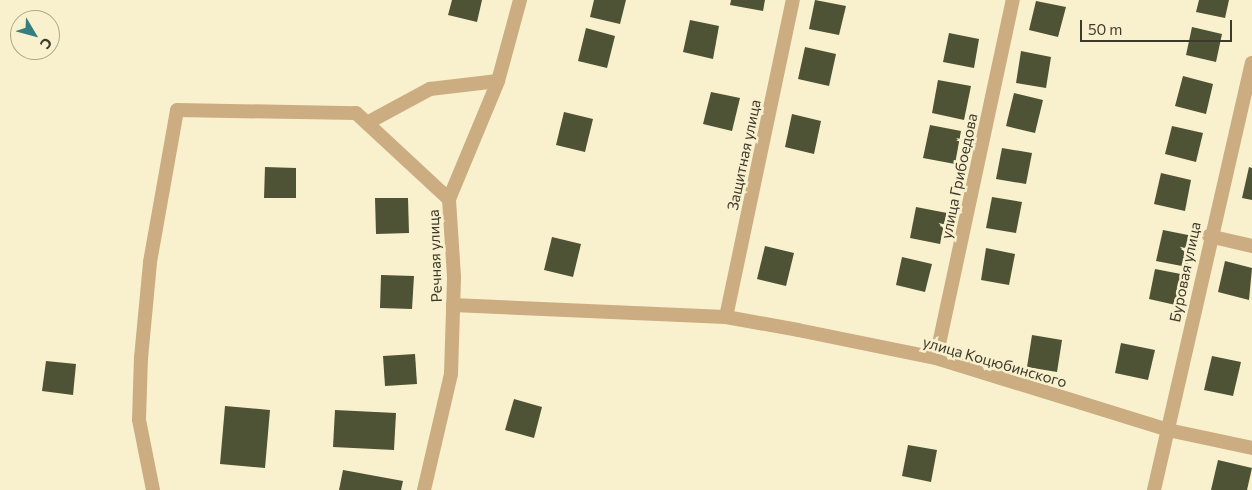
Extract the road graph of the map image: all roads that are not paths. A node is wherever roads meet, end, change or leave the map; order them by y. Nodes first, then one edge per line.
1 (520, 0) edge
2 (793, 0) edge
3 (1013, 0) edge
4 (1252, 63) edge
5 (498, 81) junction
6 (367, 123) junction
7 (448, 199) junction
8 (1209, 236) junction
9 (1252, 246) edge
10 (453, 305) junction
11 (726, 317) junction
12 (936, 358) junction
13 (1168, 430) junction
14 (1252, 448) edge
15 (153, 490) edge
16 (424, 490) edge
17 (1154, 490) edge

1 - 5 street, Речная улица
2 - 11 street, Защитная улица
3 - 12 street, улица Грибоедова
4 - 8 street, Буровая улица
5 - 6 street
5 - 7 street, Речная улица
6 - 7 street
6 - 15 street
7 - 10 street, Речная улица
8 - 9 street
8 - 13 street, Буровая улица
10 - 11 street, улица Коцюбинского
10 - 16 street, Речная улица
11 - 12 street, улица Коцюбинского
12 - 13 street, улица Коцюбинского
13 - 14 street, улица Коцюбинского
13 - 17 street, Буровая улица

